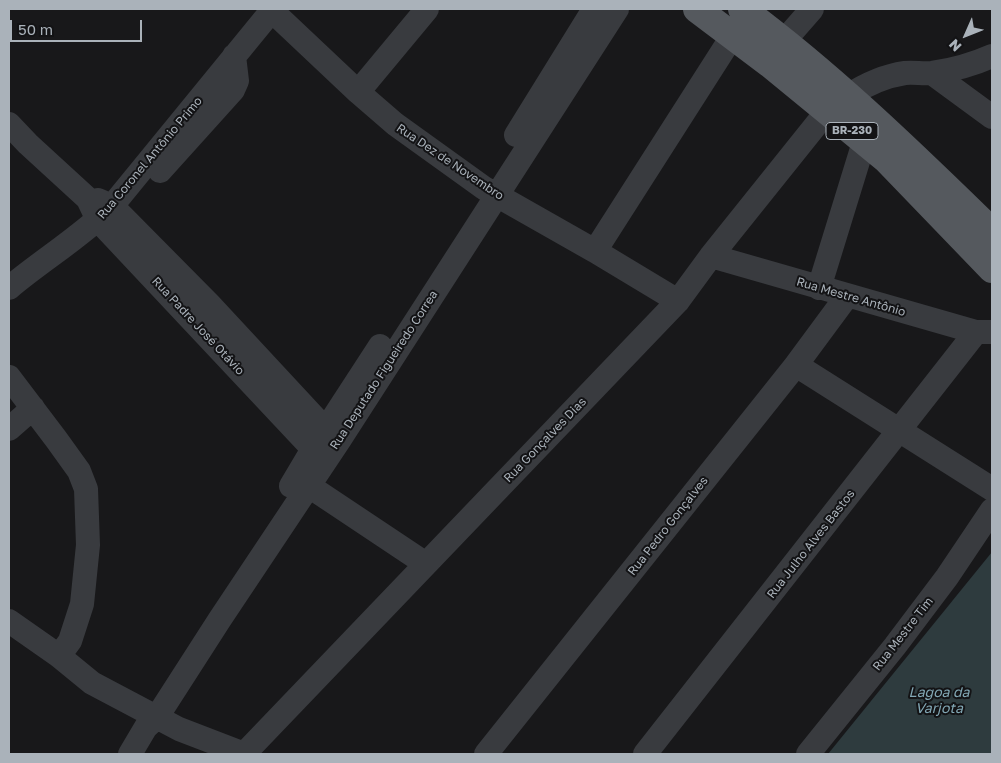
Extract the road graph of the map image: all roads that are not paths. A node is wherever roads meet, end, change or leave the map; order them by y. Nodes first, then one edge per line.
1 (272, 9) edge
2 (426, 9) edge
3 (594, 9) edge
4 (617, 9) edge
5 (697, 9) edge
6 (742, 9) edge
7 (812, 9) edge
8 (733, 35) junction
9 (784, 40) junction
10 (992, 56) edge
11 (932, 73) junction
12 (358, 92) junction
13 (838, 103) junction
14 (992, 117) edge
15 (9, 124) edge
16 (864, 142) junction
17 (490, 191) junction
18 (99, 208) junction
19 (992, 234) edge
20 (595, 251) junction
21 (711, 256) junction
22 (992, 269) edge
23 (162, 272) junction
24 (9, 288) edge
25 (819, 288) junction
26 (846, 296) junction
27 (678, 301) junction
28 (210, 304) junction
29 (192, 320) junction
30 (984, 332) edge
31 (796, 365) junction
32 (9, 377) edge
33 (272, 389) junction
34 (33, 408) junction
35 (9, 429) edge
36 (899, 432) junction
37 (333, 435) junction
38 (320, 455) junction
39 (303, 482) junction
40 (992, 489) edge
41 (992, 510) edge
42 (426, 564) junction
43 (9, 621) edge
44 (59, 656) junction
45 (150, 719) junction
46 (130, 754) edge
47 (244, 754) edge
48 (486, 754) edge
49 (645, 754) edge
50 (808, 754) edge

1 - 12 street, Rua Dez de Novembro
1 - 18 street, Rua Coronel Antônio Primo
2 - 12 street
3 - 17 street, Rua Deputado Figueiredo Correa
4 - 17 street, Rua Deputado Figueiredo Correa
5 - 8 main road, BR-230
6 - 9 main road, BR-230
7 - 9 street
8 - 13 main road, BR-230
8 - 20 street
9 - 13 main road, BR-230
10 - 11 street
11 - 13 street
11 - 14 street
12 - 17 street, Rua Dez de Novembro
13 - 16 main road, BR-230
13 - 19 main road, BR-230
13 - 21 street, Rua Gonçalves Dias
15 - 18 street, Rua Padre José Otávio
16 - 22 main road, BR-230
16 - 25 street
17 - 20 street, Rua Dez de Novembro
17 - 37 street, Rua Deputado Figueiredo Correa
18 - 23 street, Rua Padre José Otávio
18 - 24 street, Rua Coronel Antônio Primo
20 - 27 street, Rua Dez de Novembro
21 - 25 street, Rua Mestre Antônio
21 - 27 street, Rua Gonçalves Dias
23 - 28 street, Rua Padre José Otávio
23 - 29 street, Rua Padre José Otávio
25 - 26 street, Rua Mestre Antônio
26 - 30 street, Rua Mestre Antônio
26 - 31 street, Rua Pedro Gonçalves
27 - 42 street, Rua Gonçalves Dias
28 - 29 street
28 - 33 street, Rua Padre José Otávio
29 - 33 street, Rua Padre José Otávio
30 - 36 street, Rua Julho Alves Bastos
31 - 36 street
31 - 48 street, Rua Pedro Gonçalves
32 - 34 street
33 - 37 street, Rua Padre José Otávio
33 - 38 street, Rua Padre José Otávio
34 - 35 street
34 - 44 street
36 - 40 street
36 - 49 street, Rua Julho Alves Bastos
37 - 38 street, Rua Deputado Figueiredo Correa
38 - 39 street, Rua Deputado Figueiredo Correa
39 - 42 street
39 - 45 street, Rua Deputado Figueiredo Correa
41 - 50 street, Rua Mestre Tim
42 - 47 street, Rua Gonçalves Dias
43 - 44 street
44 - 45 street
45 - 46 street, Rua Deputado Figueiredo Correa
45 - 47 street

